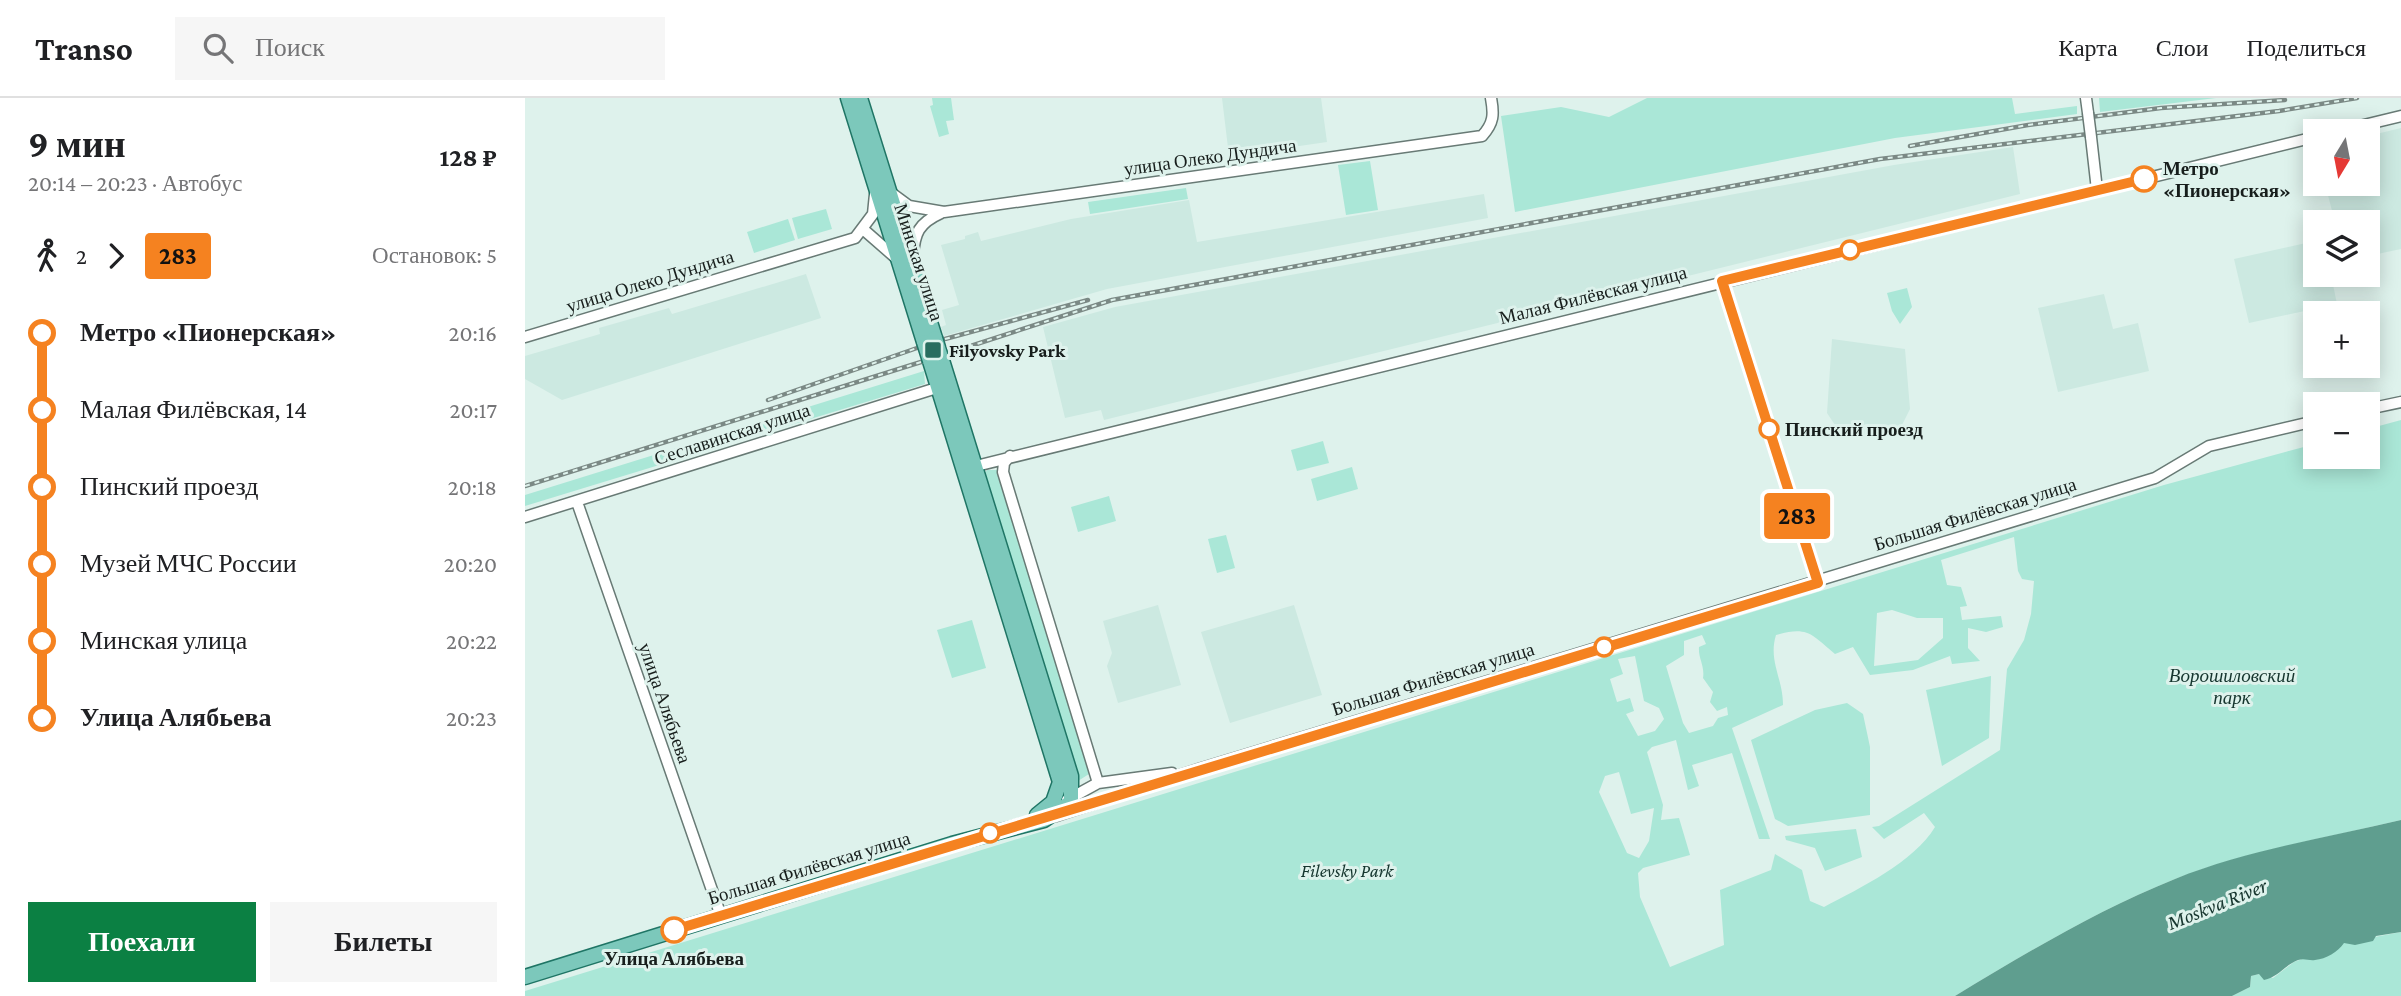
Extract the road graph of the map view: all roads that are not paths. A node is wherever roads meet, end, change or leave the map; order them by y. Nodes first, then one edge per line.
1 (848, 98) edge
2 (860, 98) edge
3 (1491, 98) edge
4 (2086, 98) edge
5 (2401, 116) edge
6 (2380, 121) edge
7 (2303, 140) edge
8 (882, 190) junction
9 (2097, 190) junction
10 (944, 212) junction
11 (864, 230) junction
12 (896, 258) junction
13 (912, 266) junction
14 (1722, 281) junction
15 (525, 337) edge
16 (930, 340) junction
17 (943, 386) junction
18 (2401, 402) edge
19 (2380, 406) edge
20 (2303, 424) edge
21 (1011, 456) junction
22 (968, 469) junction
23 (577, 502) junction
24 (525, 517) edge
25 (1818, 583) junction
26 (1199, 769) junction
27 (1065, 779) junction
28 (1093, 786) junction
29 (1073, 797) junction
30 (1106, 800) junction
31 (1046, 814) junction
32 (720, 916) junction
33 (525, 978) edge

1 - 8 main road, Минская улица
2 - 8 main road, Минская улица
3 - 10 street, улица Олеко Дундича
4 - 9 street, bridge
5 - 6 street
7 - 9 street, Малая Филёвская улица
8 - 10 street, улица Олеко Дундича
8 - 11 street
8 - 12 main road, Минская улица
8 - 13 main road, Минская улица
9 - 14 street, Малая Филёвская улица
10 - 13 street, улица Олеко Дундича
11 - 12 street
11 - 15 street, улица Олеко Дундича
12 - 16 main road, Минская улица
13 - 16 main road, Минская улица
14 - 21 street, Малая Филёвская улица
14 - 25 street
16 - 17 main road, Минская улица, bridge
17 - 22 main road, Минская улица
17 - 23 street, Сеславинская улица
18 - 19 street
20 - 25 street, Большая Филёвская улица
21 - 22 street, Малая Филёвская улица
21 - 28 street
22 - 27 main road, Минская улица
23 - 24 street, Сеславинская улица
23 - 32 street, улица Алябьева
25 - 26 street, Большая Филёвская улица
26 - 28 street, Большая Филёвская улица
26 - 30 street, Большая Филёвская улица
27 - 28 street
27 - 29 main road, Минская улица
27 - 31 main road
28 - 29 street, Большая Филёвская улица
29 - 30 street, Большая Филёвская улица
29 - 31 main road
30 - 31 street, Большая Филёвская улица
31 - 32 main road, Большая Филёвская улица
32 - 33 main road, Большая Филёвская улица

